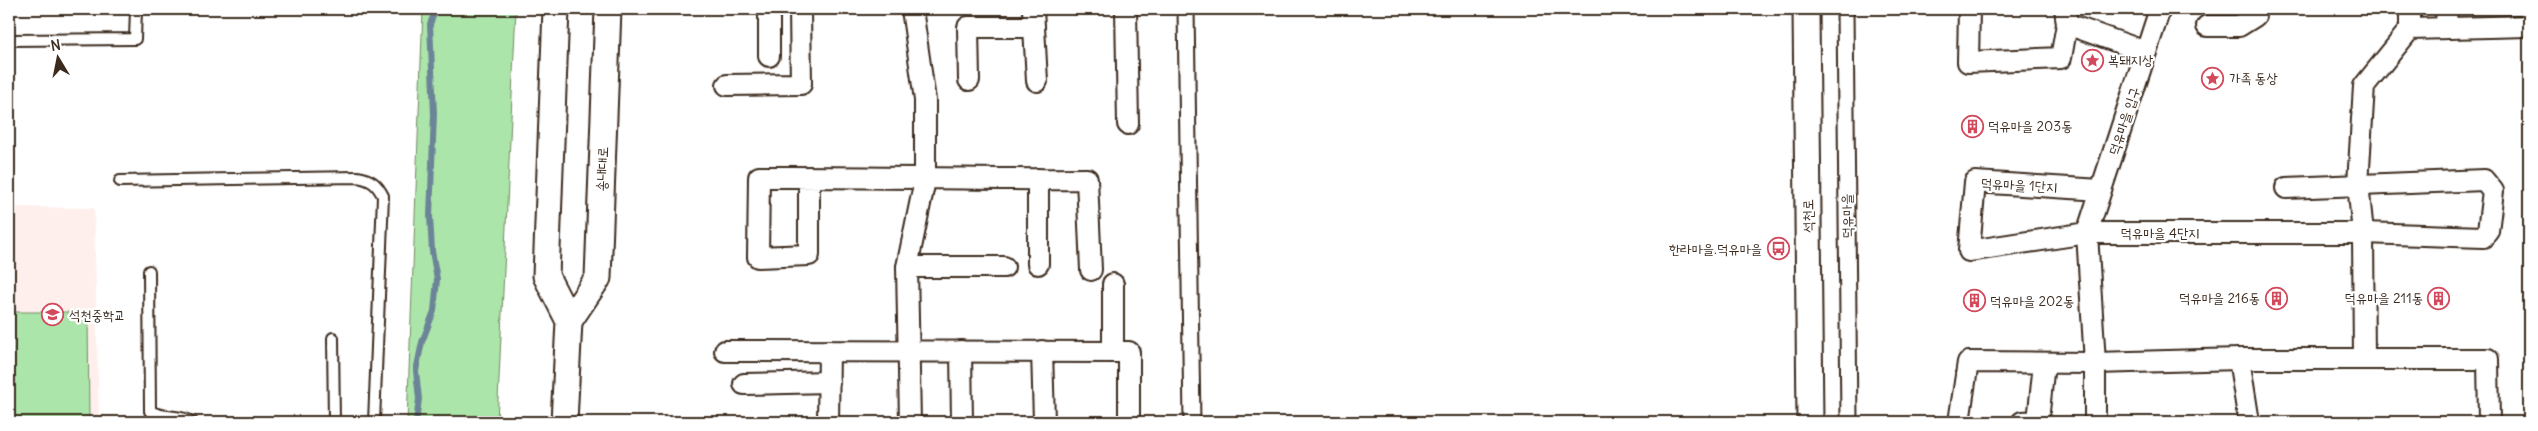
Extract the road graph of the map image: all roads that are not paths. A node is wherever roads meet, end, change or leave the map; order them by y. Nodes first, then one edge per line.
1 (136, 9) edge
2 (556, 9) edge
3 (608, 9) edge
4 (769, 9) edge
5 (800, 9) edge
6 (912, 9) edge
7 (1126, 9) edge
8 (1186, 9) edge
9 (1806, 9) edge
10 (1845, 9) edge
11 (1969, 9) edge
12 (2160, 9) edge
13 (2255, 9) edge
14 (2410, 9) edge
15 (2066, 16) edge
16 (2497, 17) edge
17 (1034, 18) edge
18 (2447, 18) edge
19 (2206, 26) dead end
20 (2529, 26) edge
21 (2410, 29) junction
22 (9, 40) edge
23 (2146, 52) junction
24 (769, 56) dead end
25 (969, 80) dead end
26 (1037, 81) dead end
27 (727, 86) dead end
28 (1128, 124) dead end
29 (809, 177) junction
30 (1038, 179) junction
31 (925, 180) junction
32 (120, 181) dead end
33 (2358, 184) junction
34 (2286, 188) dead end
35 (2101, 190) junction
36 (2087, 233) junction
37 (2363, 233) junction
38 (1038, 264) dead end
39 (907, 267) junction
40 (1004, 267) dead end
41 (1091, 270) dead end
42 (149, 271) dead end
43 (1113, 284) dead end
44 (569, 321) junction
45 (333, 338) dead end
46 (725, 351) dead end
47 (829, 351) junction
48 (908, 351) junction
49 (961, 351) junction
50 (1042, 351) junction
51 (1113, 352) junction
52 (2239, 359) junction
53 (2364, 359) junction
54 (2044, 363) junction
55 (2095, 363) junction
56 (829, 382) junction
57 (744, 384) dead end
58 (565, 388) junction
59 (962, 421) dead end
60 (1044, 421) edge
61 (192, 422) edge
62 (334, 422) edge
63 (374, 422) edge
64 (548, 422) edge
65 (564, 422) edge
66 (828, 422) edge
67 (910, 422) edge
68 (1129, 422) edge
69 (1192, 422) edge
70 (1810, 422) edge
71 (1849, 422) edge
72 (1959, 422) edge
73 (2022, 422) edge
74 (2095, 422) edge
75 (2249, 422) edge
76 (2489, 422) edge

1 - 22 lane
2 - 44 street
3 - 44 street, 송내대로
4 - 24 street
5 - 27 street
6 - 31 street
7 - 28 street
8 - 69 street
9 - 70 street, 석천로
10 - 71 street, 덕유마을
11 - 15 street
12 - 23 street, 덕유마을 입구
13 - 19 street
14 - 21 street
15 - 23 street
16 - 18 street
16 - 20 street
17 - 25 street
17 - 26 street
18 - 21 street
21 - 33 street
23 - 35 street, 덕유마을 입구
29 - 29 street
29 - 31 street
30 - 31 street
30 - 38 street
30 - 41 street
31 - 39 street
32 - 63 lane
33 - 34 street, 덕유마을 4단지
33 - 37 street
33 - 37 street, 덕유마을 4단지
35 - 36 street, 덕유마을 입구
35 - 36 street, 덕유마을 1단지
36 - 37 street, 덕유마을 4단지
36 - 55 street
37 - 53 street
39 - 40 street
39 - 48 street
42 - 61 lane
43 - 51 street
44 - 58 street
45 - 62 lane
46 - 47 street
47 - 48 street
47 - 56 street
48 - 49 street
48 - 67 street
49 - 50 street
49 - 59 street
50 - 51 street
50 - 60 street
51 - 68 street
52 - 53 street
52 - 55 street
52 - 75 street
53 - 76 street
54 - 55 street
54 - 72 street
54 - 73 street
55 - 74 street
56 - 57 street
56 - 66 street
58 - 64 street
58 - 65 street

